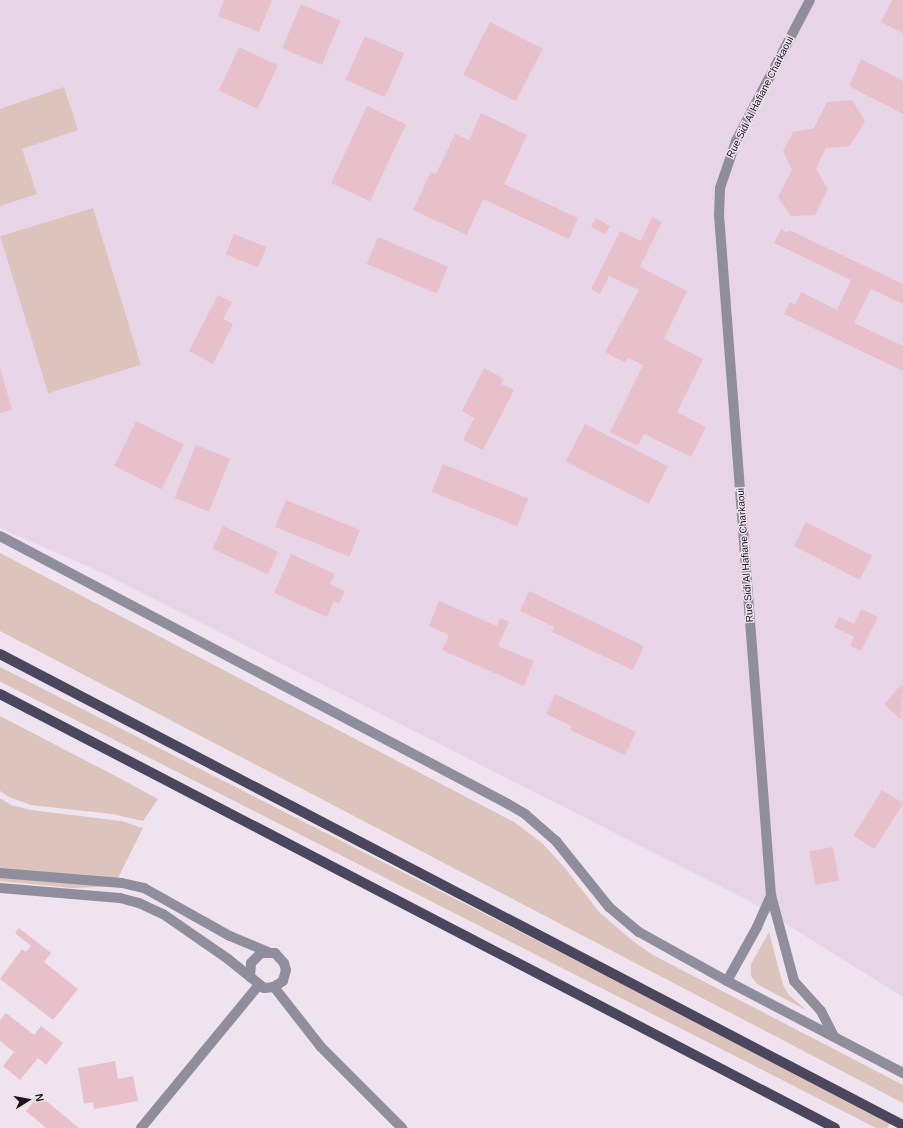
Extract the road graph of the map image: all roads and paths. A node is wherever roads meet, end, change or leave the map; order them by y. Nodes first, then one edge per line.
1 (810, 0) edge
2 (0, 536) edge
3 (0, 654) edge
4 (0, 694) edge
5 (0, 873) edge
6 (0, 888) edge
7 (771, 895) junction
8 (268, 952) junction
9 (250, 977) junction
10 (727, 982) junction
11 (258, 986) junction
12 (274, 987) junction
13 (834, 1037) junction
14 (903, 1073) edge
15 (903, 1125) edge
16 (141, 1128) edge
17 (402, 1128) edge
18 (834, 1128) edge

1 - 7 street, Rue Sidi Al Hafiane Charkaoui
2 - 10 street
3 - 15 main road
4 - 18 main road
5 - 8 street
6 - 9 street
7 - 10 street
7 - 13 street, Rue Sidi Al Hafiane Charkaoui
8 - 9 street
8 - 12 street
9 - 11 street
10 - 13 street
11 - 12 street
11 - 16 street
12 - 17 street
13 - 14 street

